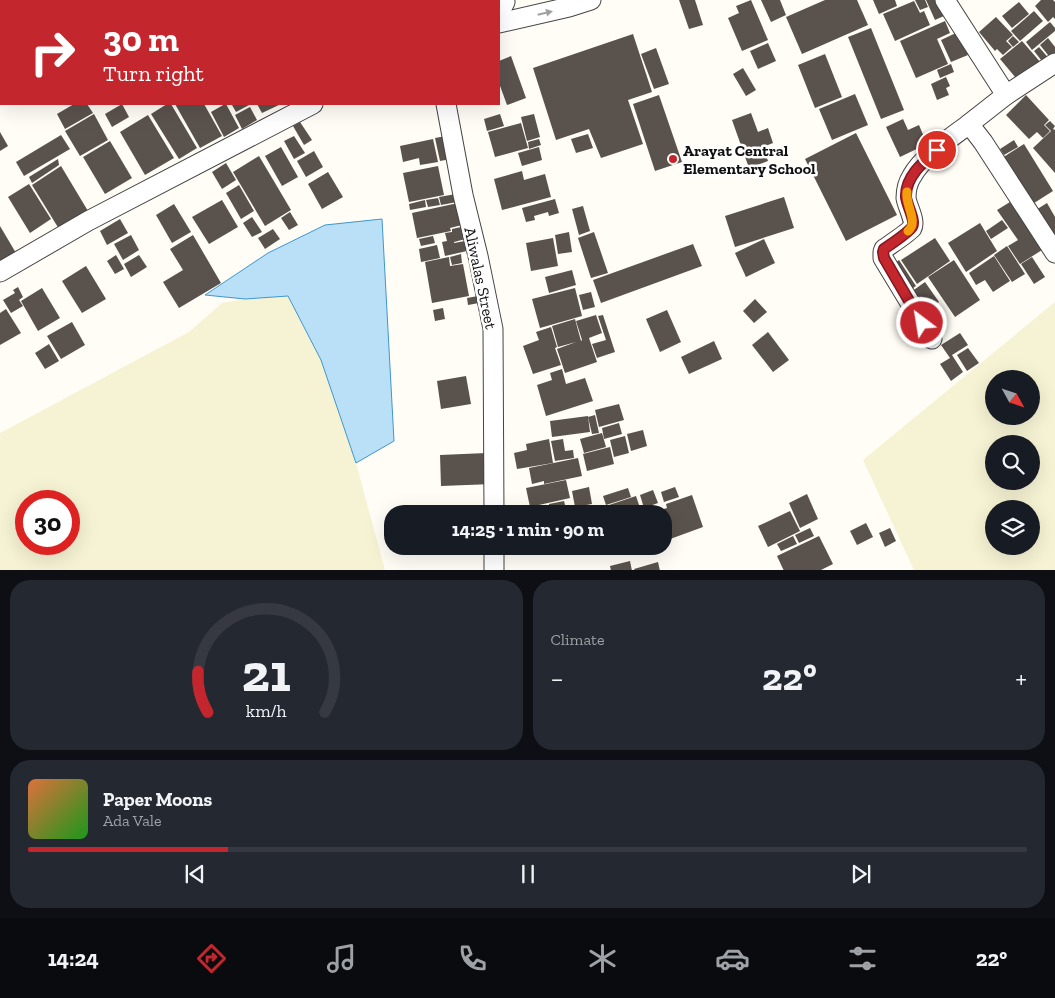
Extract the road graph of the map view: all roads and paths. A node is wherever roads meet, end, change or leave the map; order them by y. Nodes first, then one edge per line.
1 (504, 0) edge
2 (591, 0) edge
3 (945, 0) edge
4 (500, 12) edge
5 (500, 23) edge
6 (1055, 65) edge
7 (1006, 95) junction
8 (311, 105) edge
9 (446, 105) edge
10 (969, 124) junction
11 (1055, 253) edge
12 (0, 272) edge
13 (932, 339) dead end
14 (494, 505) edge
15 (494, 555) edge
16 (494, 570) edge

1 - 4 street
5 -> 2 street
3 - 7 street
6 - 7 street
7 - 10 street
8 - 12 street
9 - 14 street, Aliwalas Street
10 - 11 street
10 - 13 street
15 - 16 street

